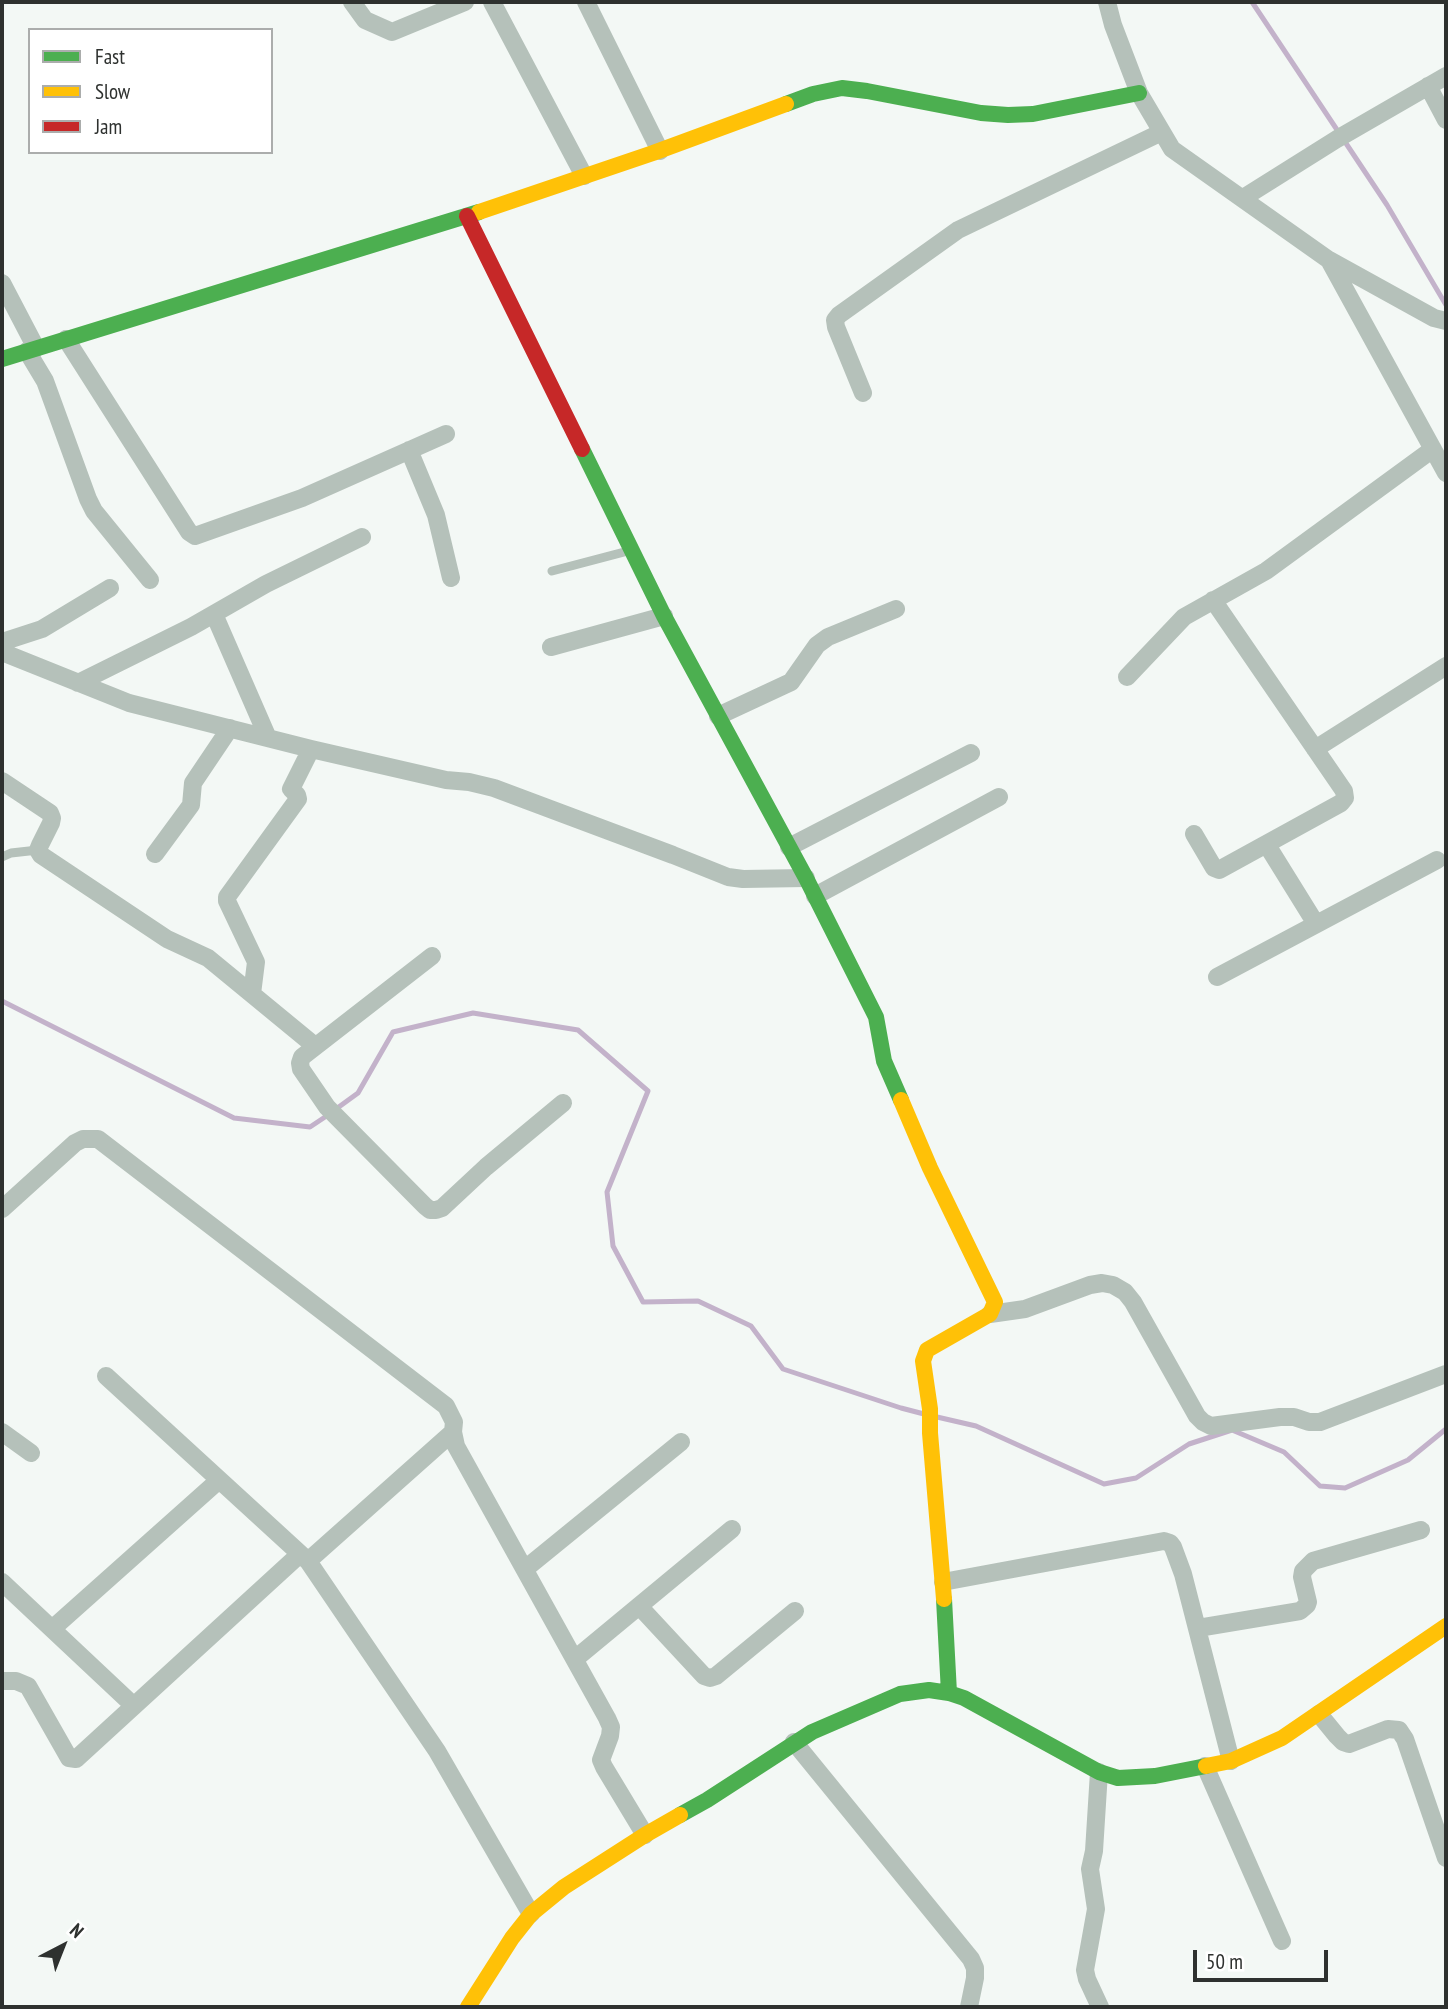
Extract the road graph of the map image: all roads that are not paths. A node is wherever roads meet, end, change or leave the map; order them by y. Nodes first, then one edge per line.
1 (352, 2) edge
2 (465, 2) edge
3 (492, 2) edge
4 (586, 2) edge
5 (1107, 2) edge
6 (1446, 76) edge
7 (1428, 86) junction
8 (1139, 93) junction
9 (1446, 120) edge
10 (1162, 132) junction
11 (660, 150) junction
12 (584, 176) junction
13 (1243, 198) junction
14 (467, 216) junction
15 (1329, 260) junction
16 (2, 284) edge
17 (1440, 320) edge
18 (66, 339) junction
19 (32, 349) junction
20 (2, 359) edge
21 (863, 393) dead end
22 (446, 434) dead end
23 (1433, 449) junction
24 (410, 450) junction
25 (1446, 473) edge
26 (362, 537) dead end
27 (631, 550) junction
28 (552, 571) dead end
29 (451, 578) dead end
30 (150, 580) dead end
31 (110, 588) dead end
32 (1213, 600) junction
33 (895, 609) dead end
34 (214, 614) junction
35 (664, 616) junction
36 (2, 642) edge
37 (551, 647) dead end
38 (2, 652) edge
39 (1446, 666) edge
40 (1127, 677) dead end
41 (78, 683) junction
42 (718, 716) junction
43 (230, 728) junction
44 (268, 738) junction
45 (312, 748) junction
46 (1315, 749) junction
47 (971, 753) dead end
48 (2, 781) edge
49 (999, 797) dead end
50 (1194, 834) dead end
51 (1267, 845) junction
52 (789, 847) junction
53 (38, 850) junction
54 (155, 854) dead end
55 (2, 857) edge
56 (1437, 860) dead end
57 (806, 878) junction
58 (814, 896) junction
59 (1316, 924) junction
60 (432, 956) dead end
61 (1217, 977) dead end
62 (252, 994) junction
63 (315, 1046) junction
64 (563, 1103) dead end
65 (2, 1209) edge
66 (990, 1314) junction
67 (1446, 1374) edge
68 (106, 1376) dead end
69 (2, 1432) edge
70 (453, 1432) junction
71 (681, 1442) dead end
72 (31, 1453) dead end
73 (218, 1481) junction
74 (732, 1530) dead end
75 (1421, 1530) dead end
76 (304, 1558) junction
77 (525, 1569) junction
78 (2, 1581) edge
79 (943, 1582) junction
80 (639, 1606) junction
81 (795, 1611) dead end
82 (1446, 1626) edge
83 (1198, 1628) junction
84 (52, 1629) junction
85 (575, 1660) junction
86 (2, 1681) edge
87 (949, 1693) junction
88 (134, 1706) junction
89 (1319, 1714) junction
90 (794, 1742) junction
91 (1231, 1761) junction
92 (1205, 1766) junction
93 (1099, 1772) junction
94 (645, 1835) junction
95 (1446, 1858) edge
96 (531, 1914) junction
97 (1282, 1941) dead end
98 (468, 2007) edge
99 (969, 2007) edge
100 (1100, 2007) edge

1 - 2 street
3 - 12 street
4 - 11 street
5 - 8 street
6 - 7 street
7 - 9 street
7 - 13 street
8 - 10 street
8 - 11 street
10 - 13 street
10 - 21 street
11 - 12 street
12 - 14 street
13 - 15 street
14 - 18 street
14 - 27 street
15 - 17 street
15 - 23 street
16 - 19 street
18 - 19 street
18 - 24 street
19 - 20 street
19 - 30 street
22 - 24 street
23 - 25 street
23 - 32 street
24 - 29 street
26 - 34 street
27 - 28 lane
27 - 35 street
31 - 36 street
32 - 40 street
32 - 46 street
33 - 42 street
34 - 41 street
34 - 44 street
35 - 37 street
35 - 42 street
38 - 41 street
39 - 46 street
41 - 43 street
42 - 52 street
43 - 44 street
43 - 54 street
44 - 45 street
45 - 57 street
45 - 62 street
46 - 51 street
47 - 52 street
48 - 53 street
49 - 58 street
50 - 51 street
51 - 59 street
52 - 57 street
53 - 55 lane
53 - 62 street
56 - 59 street
57 - 58 street
58 - 66 street
59 - 61 street
60 - 63 street
62 - 63 street
63 - 64 street
65 - 70 street
66 - 67 street
66 - 79 street
68 - 73 street
69 - 72 street
70 - 76 street
70 - 77 street
71 - 77 street
73 - 76 street
73 - 84 street
74 - 80 street
75 - 83 street
76 - 88 street
76 - 96 street
77 - 85 street
78 - 84 street
79 - 83 street
79 - 87 street
80 - 81 street
80 - 85 street
82 - 89 street
83 - 91 street
84 - 88 street
85 - 94 street
86 - 88 street
87 - 90 street
87 - 93 street
89 - 91 street
89 - 95 street
90 - 94 street
90 - 99 street
91 - 92 street
92 - 93 street
92 - 97 street
93 - 100 street
94 - 96 street
96 - 98 street

